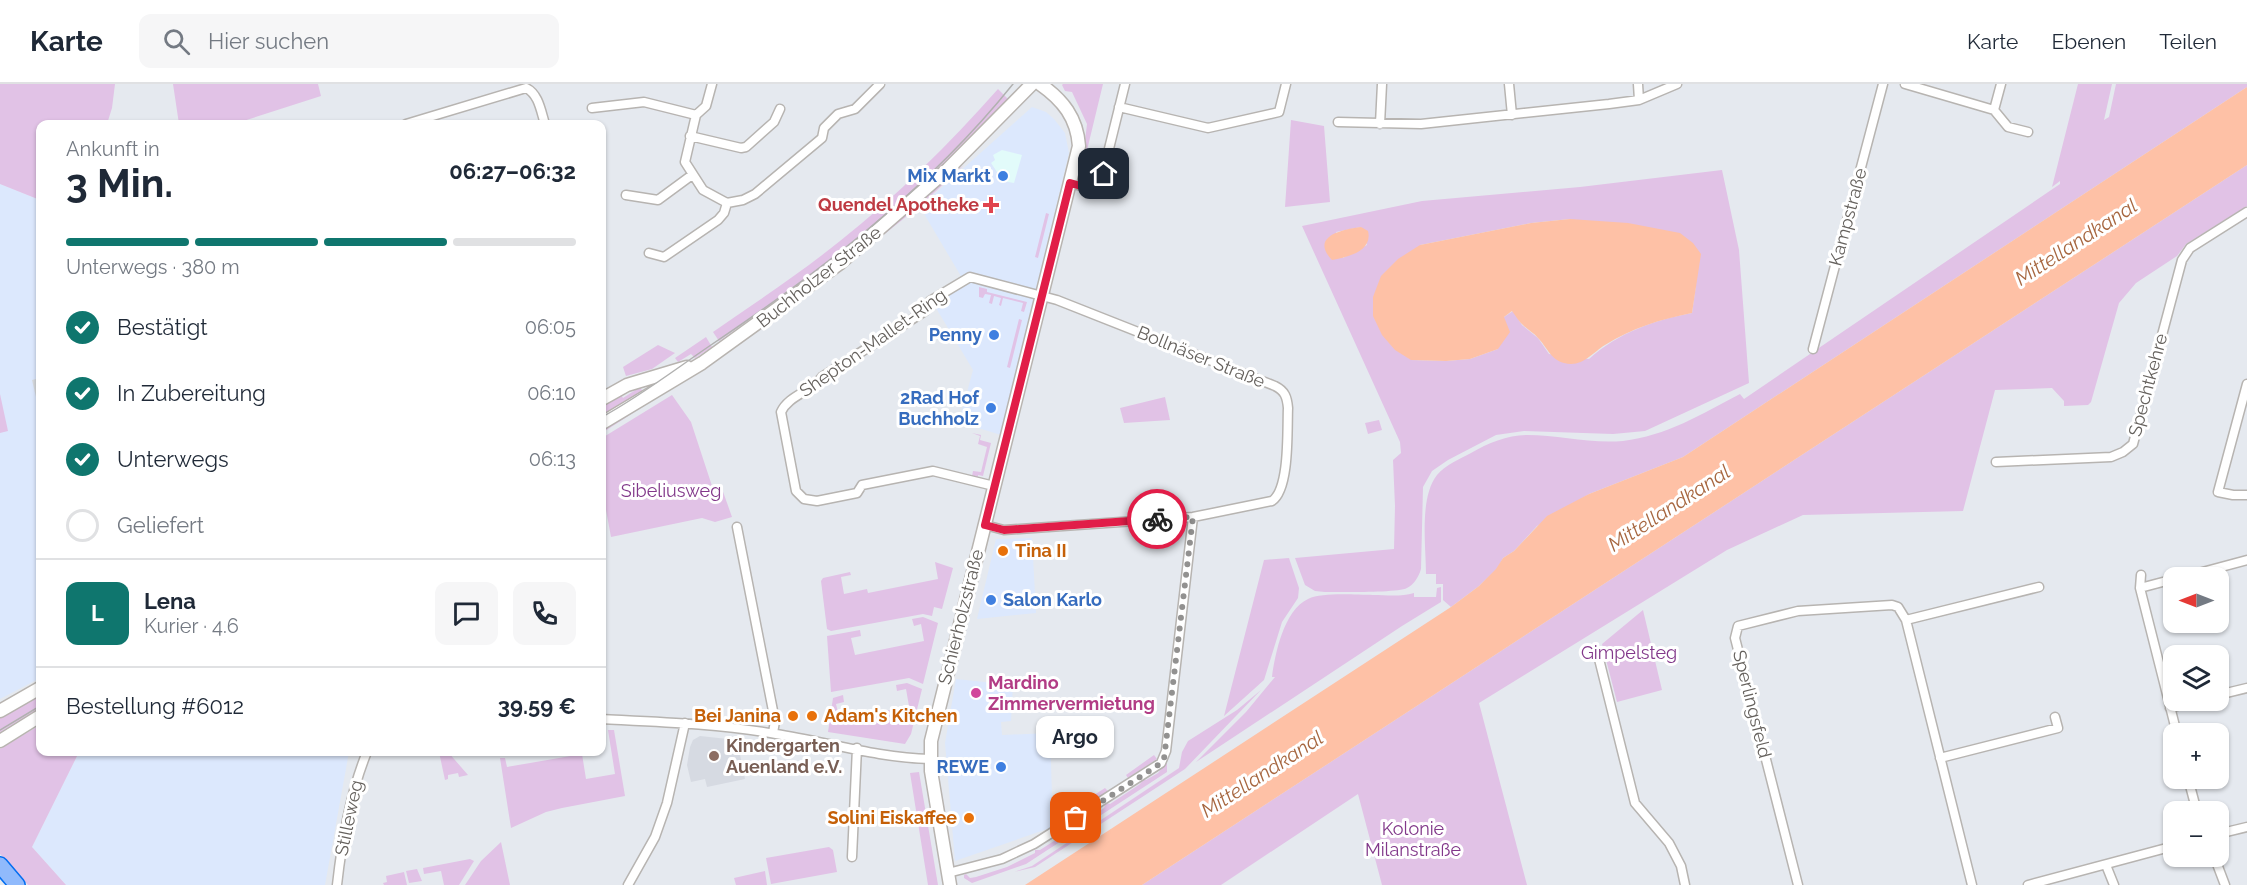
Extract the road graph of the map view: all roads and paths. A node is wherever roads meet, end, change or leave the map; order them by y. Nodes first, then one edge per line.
1 (712, 84) edge
2 (880, 84) edge
3 (1032, 84) edge
4 (1040, 84) edge
5 (1125, 84) edge
6 (1286, 84) edge
7 (1382, 84) edge
8 (1509, 84) edge
9 (1638, 84) edge
10 (1677, 84) edge
11 (1883, 84) edge
12 (1905, 84) edge
13 (2001, 84) edge
14 (1639, 100) junction
15 (1119, 107) junction
16 (592, 108) dead end
17 (780, 109) dead end
18 (1994, 110) junction
19 (696, 115) junction
20 (1512, 115) junction
21 (419, 120) edge
22 (544, 120) edge
23 (1338, 122) dead end
24 (1380, 124) junction
25 (2028, 132) dead end
26 (690, 136) junction
27 (692, 175) junction
28 (1070, 183) junction
29 (626, 195) dead end
30 (727, 203) junction
31 (2247, 212) edge
32 (649, 253) dead end
33 (1042, 295) junction
34 (1813, 349) dead end
35 (702, 363) junction
36 (2247, 384) edge
37 (606, 397) edge
38 (606, 421) edge
39 (1996, 462) dead end
40 (994, 486) junction
41 (2247, 495) edge
42 (1193, 517) junction
43 (985, 525) junction
44 (737, 527) dead end
45 (2247, 560) edge
46 (2221, 567) edge
47 (2141, 574) dead end
48 (2163, 582) edge
49 (2039, 586) dead end
50 (2140, 588) junction
51 (1906, 620) junction
52 (1599, 658) dead end
53 (2163, 680) edge
54 (2247, 688) edge
55 (36, 690) edge
56 (2229, 692) edge
57 (0, 711) edge
58 (2055, 717) dead end
59 (36, 718) edge
60 (606, 719) edge
61 (685, 723) junction
62 (773, 733) junction
63 (0, 741) edge
64 (857, 748) junction
65 (365, 756) edge
66 (1940, 758) junction
67 (930, 759) junction
68 (2247, 827) edge
69 (2229, 831) edge
70 (2163, 849) edge
71 (852, 857) dead end
72 (0, 865) edge
73 (2106, 865) junction
74 (2218, 867) edge
75 (949, 879) edge
76 (17, 885) edge
77 (337, 885) edge
78 (628, 885) edge
79 (1685, 885) edge
80 (1798, 885) edge
81 (1972, 885) edge
82 (2029, 885) edge
83 (2114, 885) edge
84 (2224, 885) edge

1 - 19 street
2 - 30 street
3 - 35 street, Buchholzer Straße
4 - 28 street, Schierholzstraße
5 - 15 street
6 - 15 street
7 - 24 street
8 - 20 street
9 - 14 street
10 - 14 street
11 - 34 street, Kampstraße
12 - 18 street
13 - 18 street
14 - 20 street
15 - 28 street
16 - 19 street
17 - 26 street
18 - 25 street
19 - 26 street
20 - 24 street
21 - 22 street
23 - 24 street
26 - 27 street
27 - 29 street
27 - 30 street
28 - 33 street, Schierholzstraße
30 - 32 street
31 - 39 street, Spechtkehre
33 - 40 street, Schierholzstraße
33 - 40 street, Shepton-Mallet-Ring
33 - 42 street, Bollnäser Straße
35 - 37 street, Buchholzer Straße
35 - 38 street, Buchholzer Straße
36 - 41 street
40 - 43 street, Schierholzstraße
42 - 43 street, Bollnäser Straße
42 - 75 street
43 - 67 street, Schierholzstraße
44 - 62 street
45 - 46 street
47 - 50 street
48 - 50 street
49 - 51 street
50 - 53 street
51 - 66 street
51 - 80 street, Sperlingsfeld
52 - 79 street
54 - 56 street
55 - 57 street
58 - 66 street
59 - 63 street
60 - 61 street
61 - 62 street
61 - 78 street
62 - 64 street
64 - 67 street
64 - 71 street
65 - 77 street, Stilleweg
66 - 81 street
67 - 75 street, Schierholzstraße
68 - 69 street
70 - 73 street
72 - 76 highway
73 - 82 street
73 - 83 street
74 - 84 street

